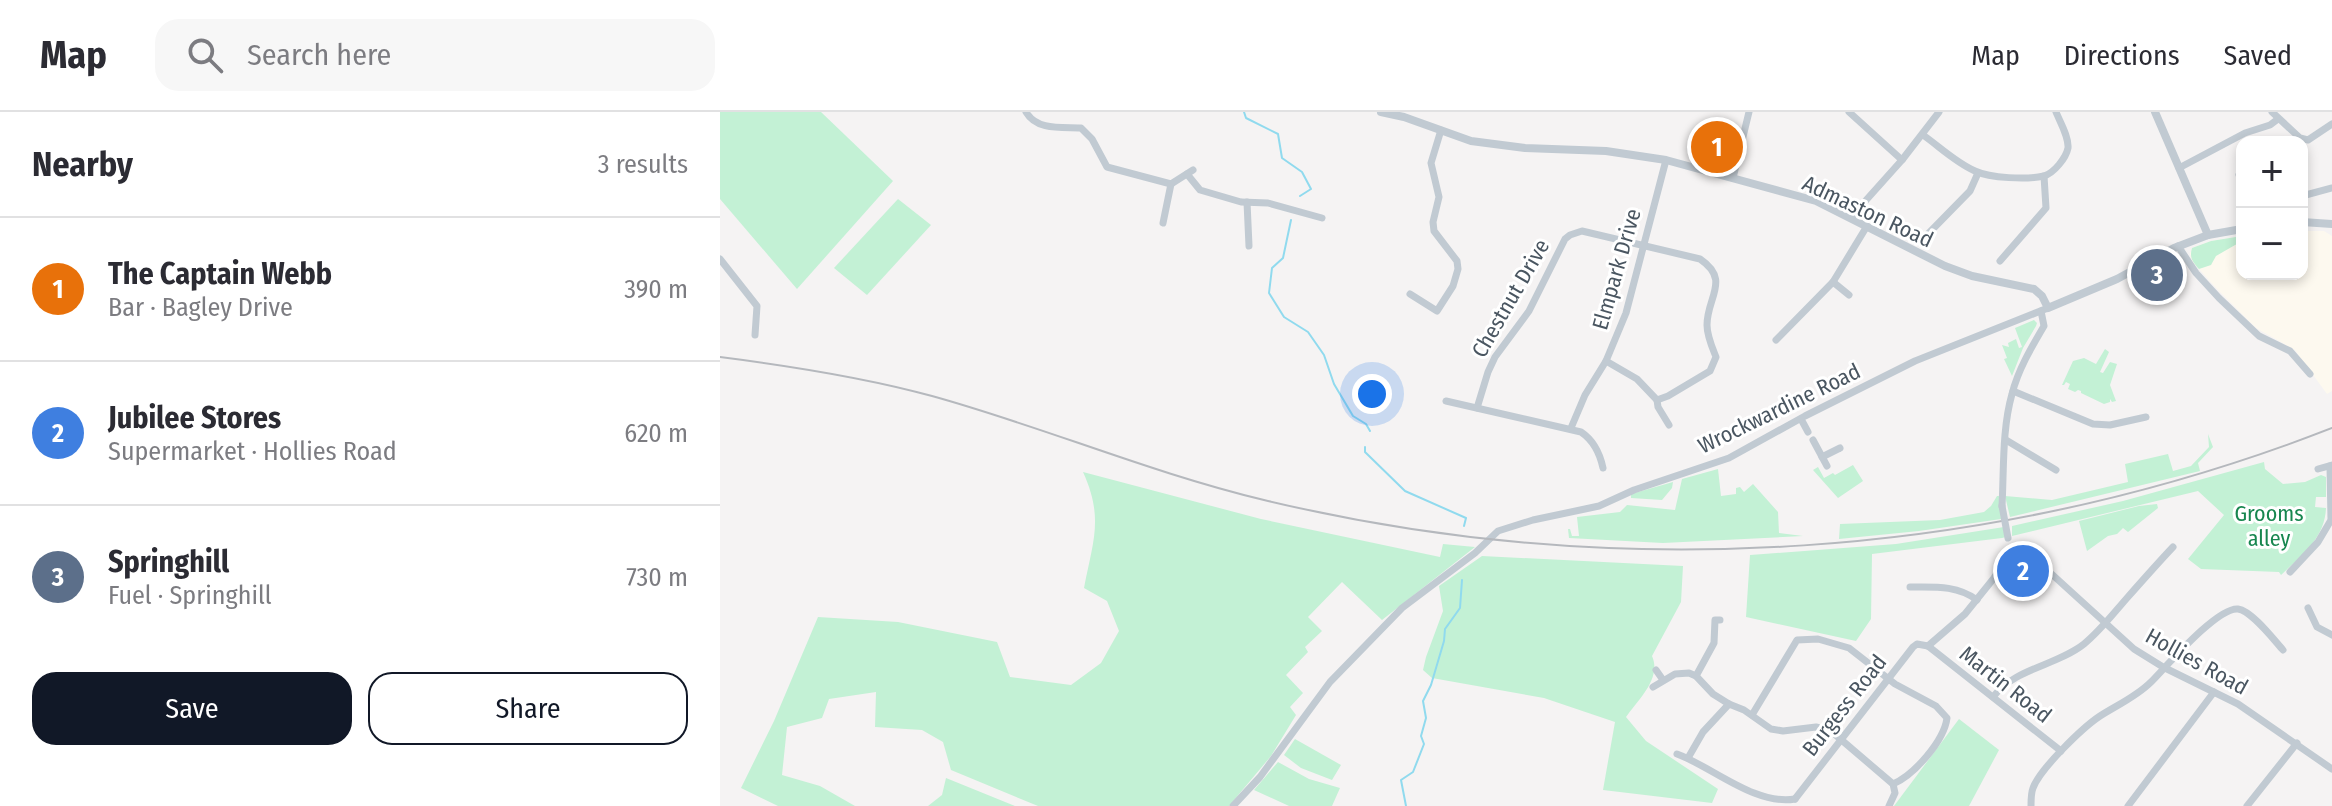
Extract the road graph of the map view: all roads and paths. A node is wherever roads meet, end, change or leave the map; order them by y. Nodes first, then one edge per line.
1 (1026, 112) edge
2 (1381, 112) edge
3 (1749, 112) edge
4 (1849, 112) edge
5 (1939, 112) edge
6 (2056, 112) edge
7 (2155, 112) edge
8 (2275, 115) edge
9 (2332, 124) edge
10 (1441, 130) junction
11 (1923, 135) junction
12 (1666, 160) junction
13 (1902, 160) junction
14 (2179, 168) junction
15 (1978, 173) junction
16 (2044, 176) junction
17 (1733, 178) junction
18 (1171, 184) junction
19 (2332, 188) edge
20 (2308, 194) edge
21 (1247, 202) junction
22 (1851, 217) junction
23 (1322, 218) dead end
24 (2308, 222) edge
25 (1163, 223) dead end
26 (2332, 224) edge
27 (1867, 226) junction
28 (2236, 230) edge
29 (1925, 233) dead end
30 (2208, 235) junction
31 (1642, 245) junction
32 (1249, 246) dead end
33 (2178, 246) junction
34 (721, 261) edge
35 (2000, 261) dead end
36 (1833, 282) junction
37 (1410, 294) dead end
38 (1849, 295) dead end
39 (2045, 310) junction
40 (755, 335) dead end
41 (1776, 340) dead end
42 (1606, 361) junction
43 (2310, 374) dead end
44 (2013, 391) junction
45 (1657, 400) junction
46 (1446, 401) dead end
47 (1477, 408) junction
48 (2146, 417) dead end
49 (1801, 419) junction
50 (1669, 425) dead end
51 (1571, 428) junction
52 (1808, 432) dead end
53 (1813, 440) dead end
54 (2006, 440) junction
55 (1840, 448) dead end
56 (1822, 457) junction
57 (1827, 466) dead end
58 (2331, 466) edge
59 (1603, 468) dead end
60 (2318, 469) dead end
61 (2056, 470) dead end
62 (2318, 501) dead end
63 (2330, 501) edge
64 (2328, 531) edge
65 (2173, 547) dead end
66 (2013, 549) junction
67 (2290, 572) dead end
68 (1952, 577) dead end
69 (1910, 587) dead end
70 (1950, 587) junction
71 (1977, 600) junction
72 (2308, 608) dead end
73 (1720, 620) dead end
74 (2106, 622) junction
75 (2332, 635) edge
76 (1928, 646) junction
77 (2283, 650) dead end
78 (2163, 667) junction
79 (1656, 670) dead end
80 (1696, 676) junction
81 (1888, 677) junction
82 (1663, 680) junction
83 (1653, 687) dead end
84 (2214, 692) junction
85 (1993, 697) junction
86 (1729, 704) junction
87 (1752, 715) junction
88 (1841, 738) junction
89 (2297, 743) junction
90 (2061, 751) junction
91 (1677, 754) dead end
92 (1688, 758) junction
93 (2332, 769) edge
94 (1893, 784) junction
95 (1795, 799) junction
96 (1233, 806) edge
97 (1802, 806) edge
98 (1889, 806) edge
99 (2031, 806) edge
100 (2128, 806) edge
101 (2247, 806) edge

1 - 18 street
2 - 10 street, Admaston Road
3 - 17 street
4 - 13 street
5 - 11 street
6 - 16 street
7 - 14 street
8 - 9 street
8 - 14 street
10 - 12 street, Admaston Road
10 - 37 street
11 - 13 street
11 - 15 street
12 - 17 street, Admaston Road
12 - 31 street, Elmpark Drive
13 - 22 street
14 - 30 street
15 - 16 street
15 - 29 street
16 - 35 street
17 - 22 street, Admaston Road
18 - 21 street
18 - 25 street
19 - 20 street
21 - 23 street
21 - 32 street
22 - 27 street, Admaston Road
24 - 26 street
27 - 36 street
27 - 39 street, Admaston Road
28 - 30 street
30 - 33 street
31 - 42 street, Elmpark Drive
31 - 45 street, Chestnut Drive
31 - 47 street, Chestnut Drive
33 - 39 street
33 - 43 street
34 - 40 street
36 - 38 street
36 - 41 street
39 - 44 street
39 - 49 street, Wrockwardine Road
42 - 45 street
42 - 51 street, Elmpark Drive
44 - 48 street
44 - 54 street
45 - 50 street
46 - 47 street
47 - 51 street
49 - 52 street
49 - 96 street, Wrockwardine Road
51 - 59 street
53 - 56 street
54 - 61 street
54 - 66 street, bridge
55 - 56 street
56 - 57 street
58 - 60 street
58 - 63 street
62 - 63 street
63 - 64 street
64 - 67 street
65 - 74 street
66 - 71 street
66 - 74 street, Hollies Road
68 - 70 street
69 - 70 street
70 - 71 street
71 - 76 street
72 - 75 street
73 - 80 street
74 - 78 street, Hollies Road
74 - 85 street
76 - 81 street, Burgess Road
76 - 85 street, Martin Road
77 - 78 street
78 - 84 street, Hollies Road
78 - 90 street
79 - 82 street
80 - 82 street
80 - 86 street
81 - 87 street
81 - 88 street, Burgess Road
81 - 94 street
82 - 83 street
84 - 89 street, Hollies Road
84 - 100 street
85 - 90 street, Martin Road
86 - 87 street
86 - 92 street
87 - 88 street
88 - 94 street
88 - 95 street, Burgess Road
89 - 93 street, Hollies Road
89 - 101 street
90 - 99 street
91 - 92 street
92 - 95 street
94 - 98 street
95 - 97 street

